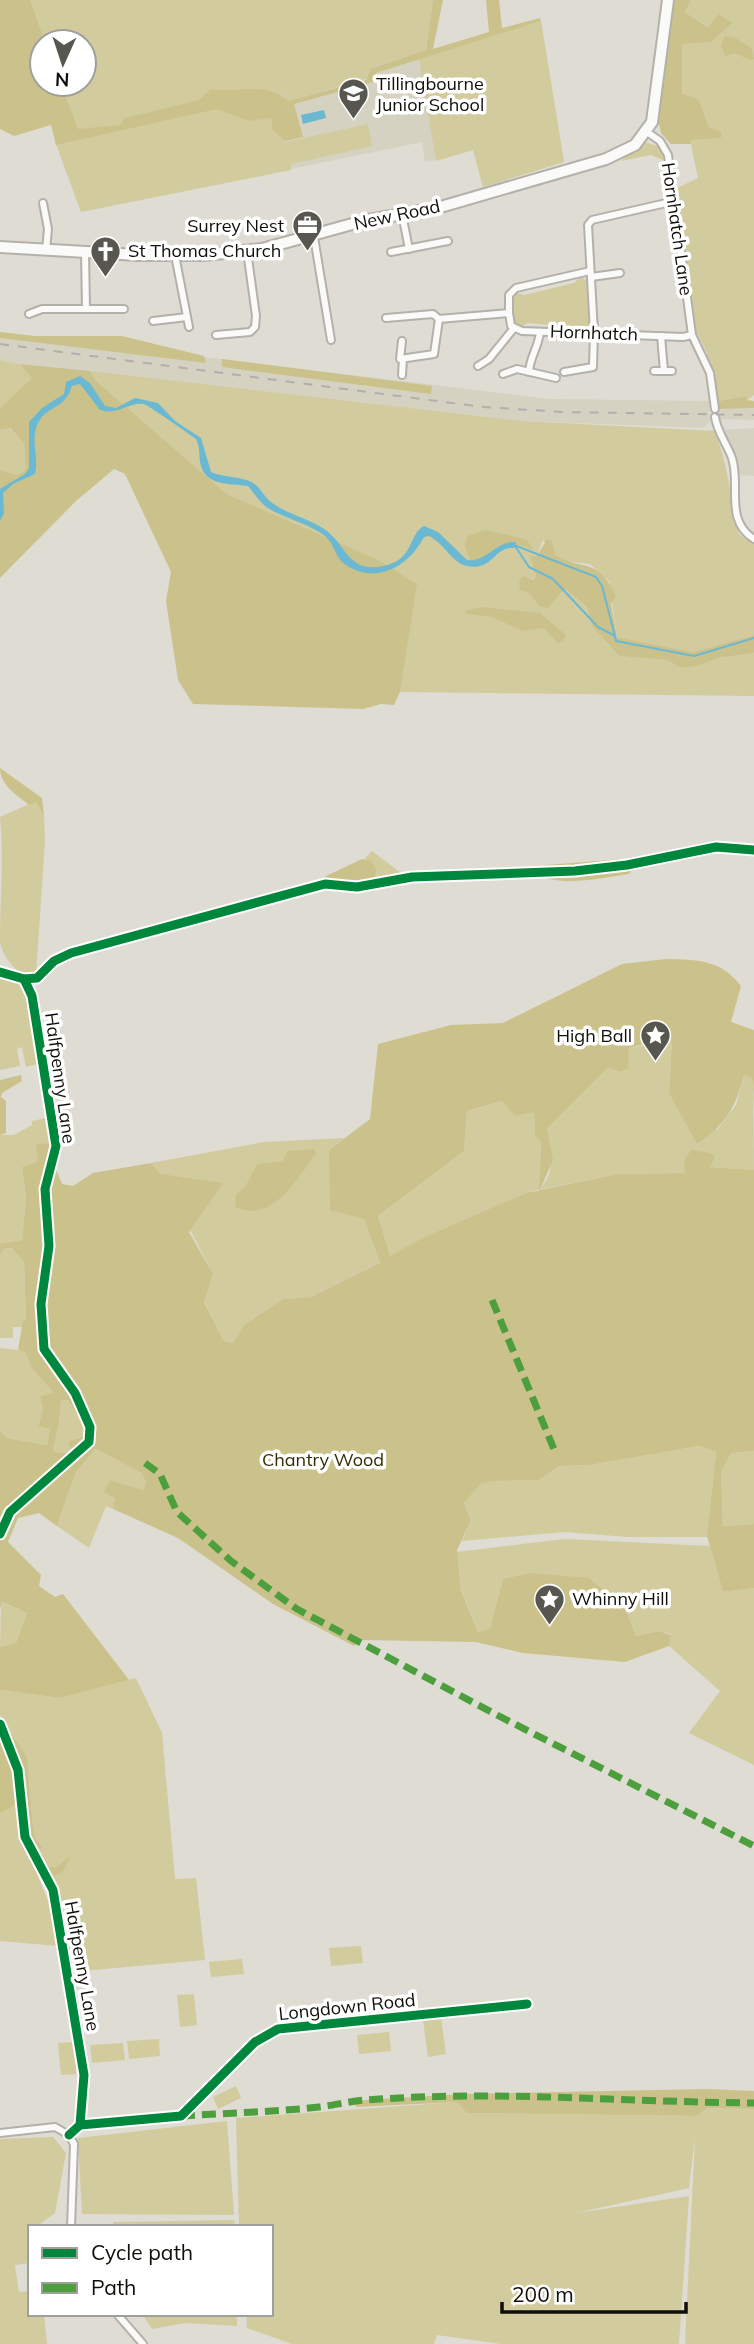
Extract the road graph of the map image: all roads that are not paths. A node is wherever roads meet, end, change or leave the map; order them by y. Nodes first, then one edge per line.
1 (668, 0) edge
2 (647, 132) junction
3 (675, 201) junction
4 (43, 203) dead end
5 (402, 214) junction
6 (314, 237) junction
7 (448, 241) dead end
8 (0, 247) edge
9 (409, 249) junction
10 (47, 250) junction
11 (247, 251) junction
12 (391, 252) dead end
13 (85, 253) junction
14 (175, 255) junction
15 (620, 273) dead end
16 (591, 274) junction
17 (86, 309) junction
18 (124, 309) dead end
19 (509, 313) junction
20 (29, 314) dead end
21 (187, 317) junction
22 (386, 317) dead end
23 (439, 318) junction
24 (153, 321) dead end
25 (189, 327) dead end
26 (514, 328) junction
27 (540, 332) junction
28 (594, 332) junction
29 (216, 335) dead end
30 (692, 335) junction
31 (661, 336) junction
32 (331, 340) dead end
33 (402, 341) dead end
34 (402, 359) junction
35 (478, 366) dead end
36 (654, 371) dead end
37 (529, 372) junction
38 (564, 372) dead end
39 (503, 374) dead end
40 (401, 375) dead end
41 (556, 378) dead end
42 (754, 539) edge
43 (0, 972) edge
44 (0, 1534) edge
45 (0, 1724) edge
46 (527, 2004) dead end
47 (80, 2125) junction
48 (0, 2133) edge
49 (69, 2135) junction
50 (71, 2225) edge
51 (119, 2316) edge
52 (143, 2344) edge

1 - 2 main road
2 - 3 street, Hornhatch Lane
2 - 5 main road, New Road
3 - 16 street
3 - 30 street, Hornhatch Lane
4 - 10 street
5 - 6 main road, New Road
5 - 9 street
6 - 11 main road, New Road
6 - 32 street
7 - 9 street
8 - 10 main road, New Road
9 - 12 street
10 - 13 main road, New Road
11 - 14 main road, New Road
11 - 29 street
13 - 14 main road, New Road
13 - 17 street
14 - 21 street
15 - 16 street
16 - 19 street
16 - 28 street
17 - 18 street
17 - 20 street
19 - 23 street
19 - 26 street
21 - 24 street
21 - 25 street
22 - 23 street
23 - 34 street
26 - 27 street, Hornhatch
26 - 35 street
27 - 28 street, Hornhatch
27 - 37 street
28 - 31 street, Hornhatch
28 - 38 street
30 - 31 street, Hornhatch
30 - 42 street, Hornhatch Lane
31 - 36 street
33 - 34 street
34 - 40 street
37 - 39 street
37 - 41 street
43 - 44 street, Halfpenny Lane
45 - 47 street, Halfpenny Lane
46 - 47 street, Longdown Road
47 - 49 street
48 - 49 street
49 - 50 street
51 - 52 street

